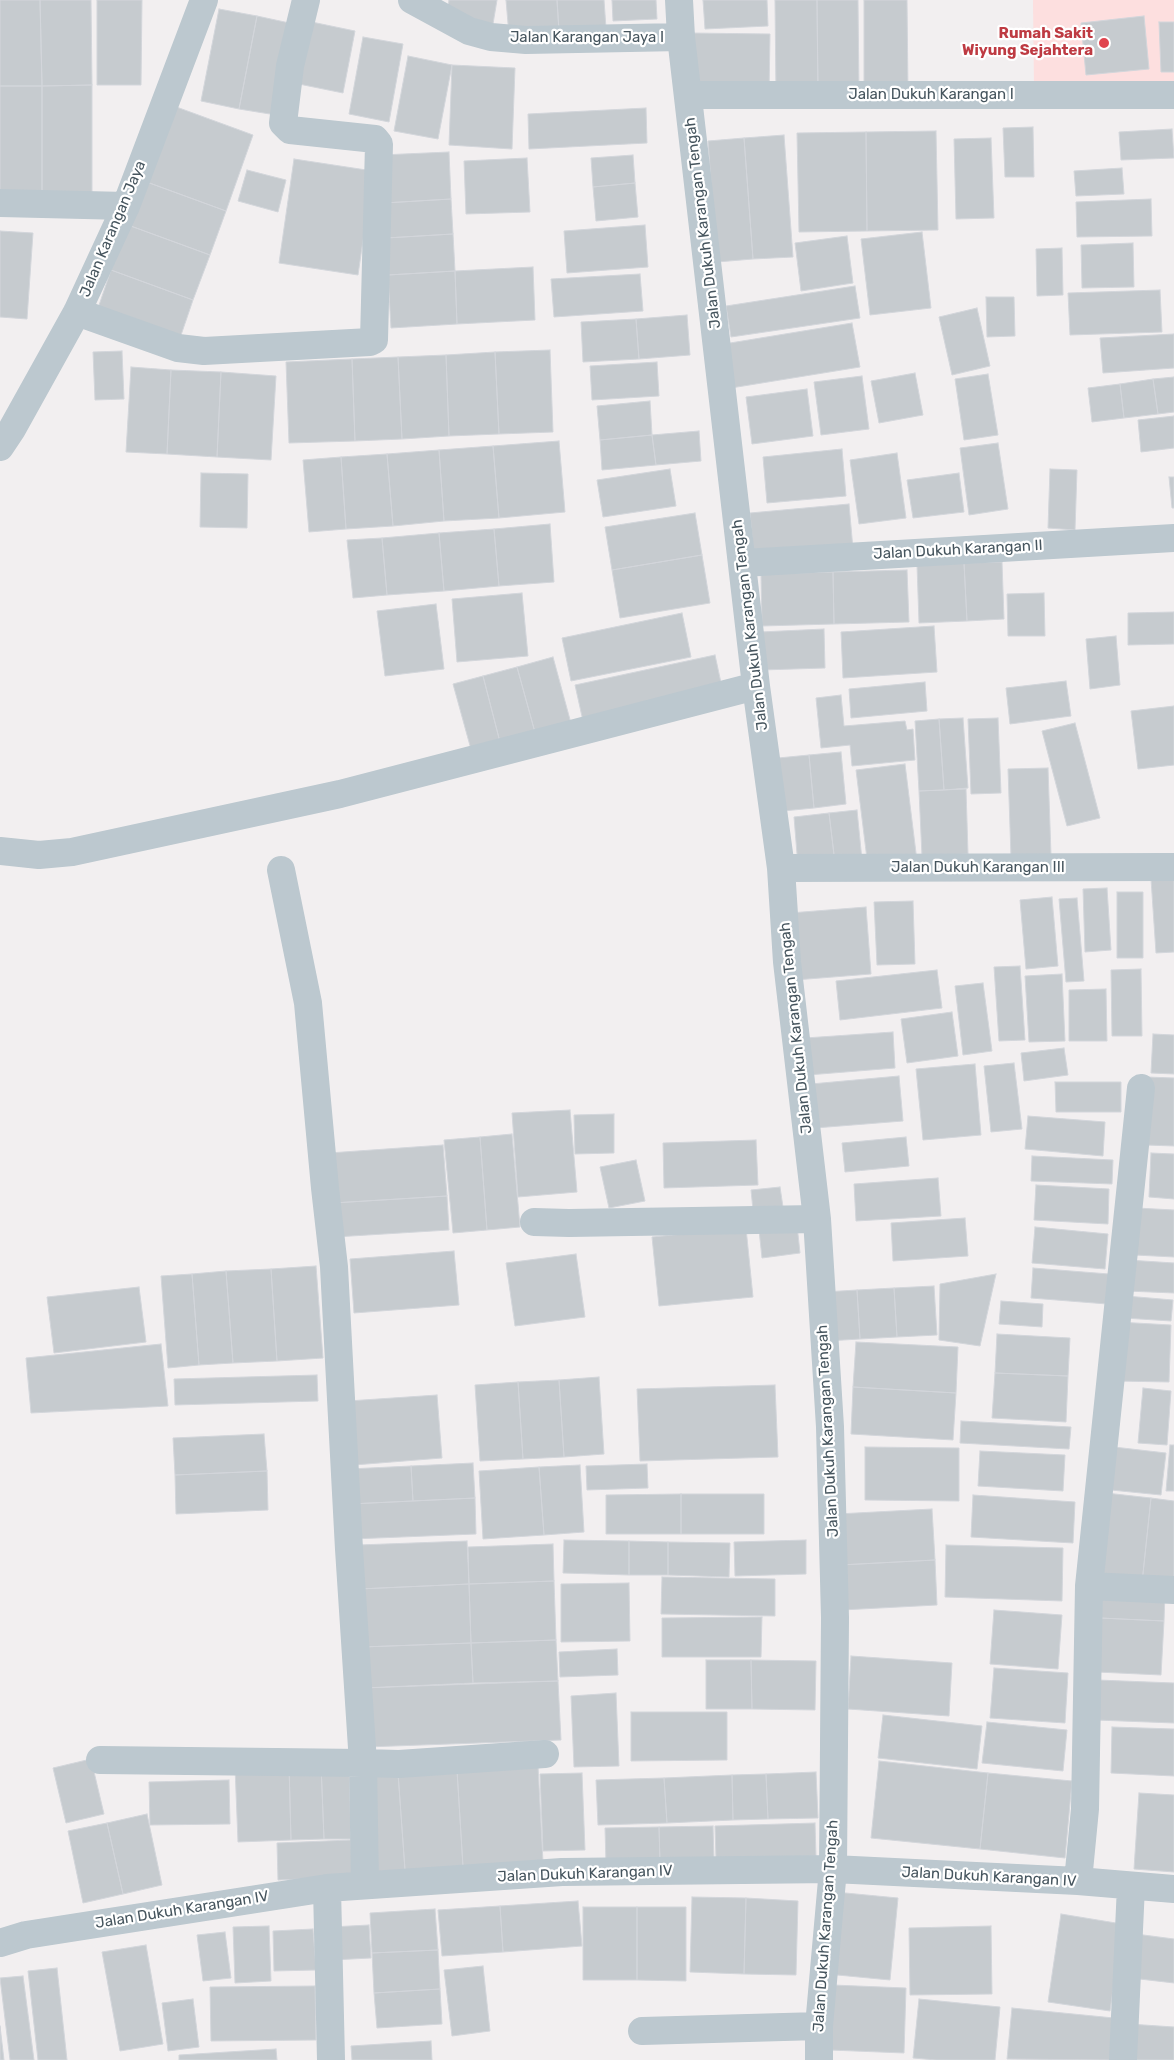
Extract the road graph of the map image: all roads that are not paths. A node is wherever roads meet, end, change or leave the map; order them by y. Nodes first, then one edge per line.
1 (204, 0) edge
2 (306, 0) edge
3 (412, 0) edge
4 (679, 0) edge
5 (681, 37) junction
6 (1174, 95) edge
7 (688, 96) junction
8 (0, 203) edge
9 (126, 206) junction
10 (77, 312) junction
11 (4, 434) edge
12 (1174, 538) edge
13 (743, 563) junction
14 (756, 686) junction
15 (0, 851) edge
16 (1174, 867) edge
17 (781, 868) junction
18 (281, 870) dead end
19 (1141, 1088) dead end
20 (817, 1219) junction
21 (534, 1222) dead end
22 (1089, 1586) junction
23 (1174, 1590) edge
24 (545, 1754) dead end
25 (100, 1760) dead end
26 (363, 1763) junction
27 (833, 1869) junction
28 (1078, 1881) junction
29 (365, 1885) junction
30 (1131, 1886) junction
31 (327, 1888) junction
32 (1174, 1889) edge
33 (0, 1943) edge
34 (819, 2026) junction
35 (642, 2031) dead end
36 (331, 2060) edge
37 (819, 2060) edge
38 (1123, 2060) edge

1 - 9 street, Jalan Karangan Jaya
2 - 10 street
3 - 5 street, Jalan Karangan Jaya I
4 - 5 street, Jalan Dukuh Karangan Tengah
5 - 7 street, Jalan Dukuh Karangan Tengah
6 - 7 street, Jalan Dukuh Karangan I
7 - 13 street, Jalan Dukuh Karangan Tengah
8 - 9 street
9 - 10 street, Jalan Karangan Jaya
10 - 11 street, Jalan Karangan Jaya
12 - 13 street, Jalan Dukuh Karangan II
13 - 14 street, Jalan Dukuh Karangan Tengah
14 - 15 street
14 - 17 street, Jalan Dukuh Karangan Tengah
16 - 17 street, Jalan Dukuh Karangan III
17 - 20 street, Jalan Dukuh Karangan Tengah
18 - 26 street
19 - 22 street
20 - 21 street
20 - 27 street, Jalan Dukuh Karangan Tengah
22 - 23 street
22 - 28 street
24 - 26 street
25 - 26 street
26 - 29 street
27 - 28 street, Jalan Dukuh Karangan IV
27 - 29 street, Jalan Dukuh Karangan IV
27 - 34 street, Jalan Dukuh Karangan Tengah
28 - 30 street, Jalan Dukuh Karangan IV
29 - 31 street, Jalan Dukuh Karangan IV
30 - 32 street, Jalan Dukuh Karangan IV
30 - 38 street
31 - 33 street, Jalan Dukuh Karangan IV
31 - 36 street
34 - 35 street
34 - 37 street, Jalan Dukuh Karangan Tengah

